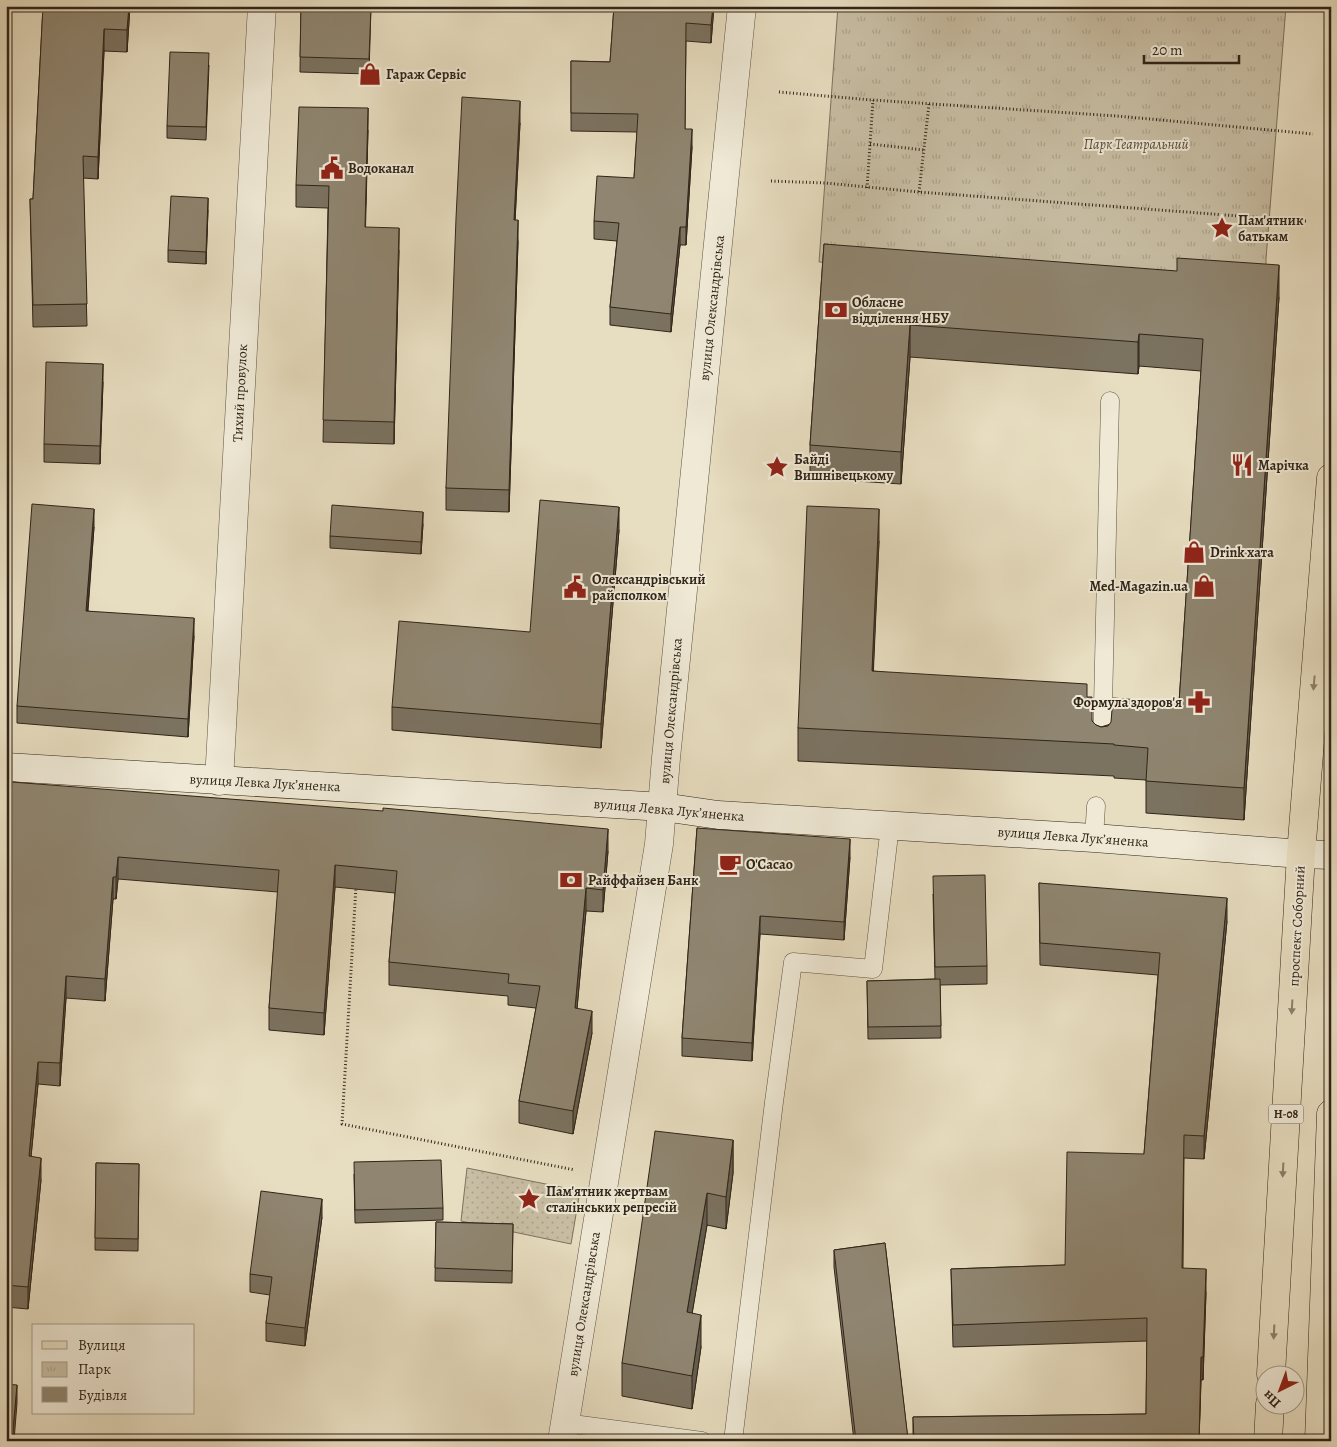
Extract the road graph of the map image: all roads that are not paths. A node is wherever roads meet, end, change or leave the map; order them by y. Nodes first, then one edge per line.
1 (262, 6) edge
2 (742, 6) edge
3 (1110, 401) dead end
4 (1331, 478) edge
5 (1102, 749) edge
6 (6, 767) edge
7 (219, 781) junction
8 (1096, 806) dead end
9 (663, 807) junction
10 (890, 826) junction
11 (1094, 838) junction
12 (1300, 854) junction
13 (1331, 854) edge
14 (1331, 1114) edge
15 (1272, 1364) edge
16 (1269, 1414) edge
17 (564, 1432) edge
18 (702, 1441) edge
19 (733, 1441) edge
20 (1268, 1441) edge
21 (1319, 1441) edge

1 - 7 street, Тихий провулок
2 - 9 street, вулиця Олександрівська
3 - 5 lane
4 -> 12 main road, проспект Соборний / Н-08
6 - 7 street, вулиця Левка Лукʼяненка
7 - 9 street, вулиця Левка Лукʼяненка
8 - 11 lane
9 - 10 street, вулиця Левка Лукʼяненка
9 - 17 street, вулиця Олександрівська
10 - 11 street, вулиця Левка Лукʼяненка
10 - 19 lane
11 - 12 street, вулиця Левка Лукʼяненка
12 - 13 street, вулиця Левка Лукʼяненка
12 -> 15 main road, проспект Соборний / Н-08
14 - 21 main road
16 - 20 main road
17 - 18 lane

